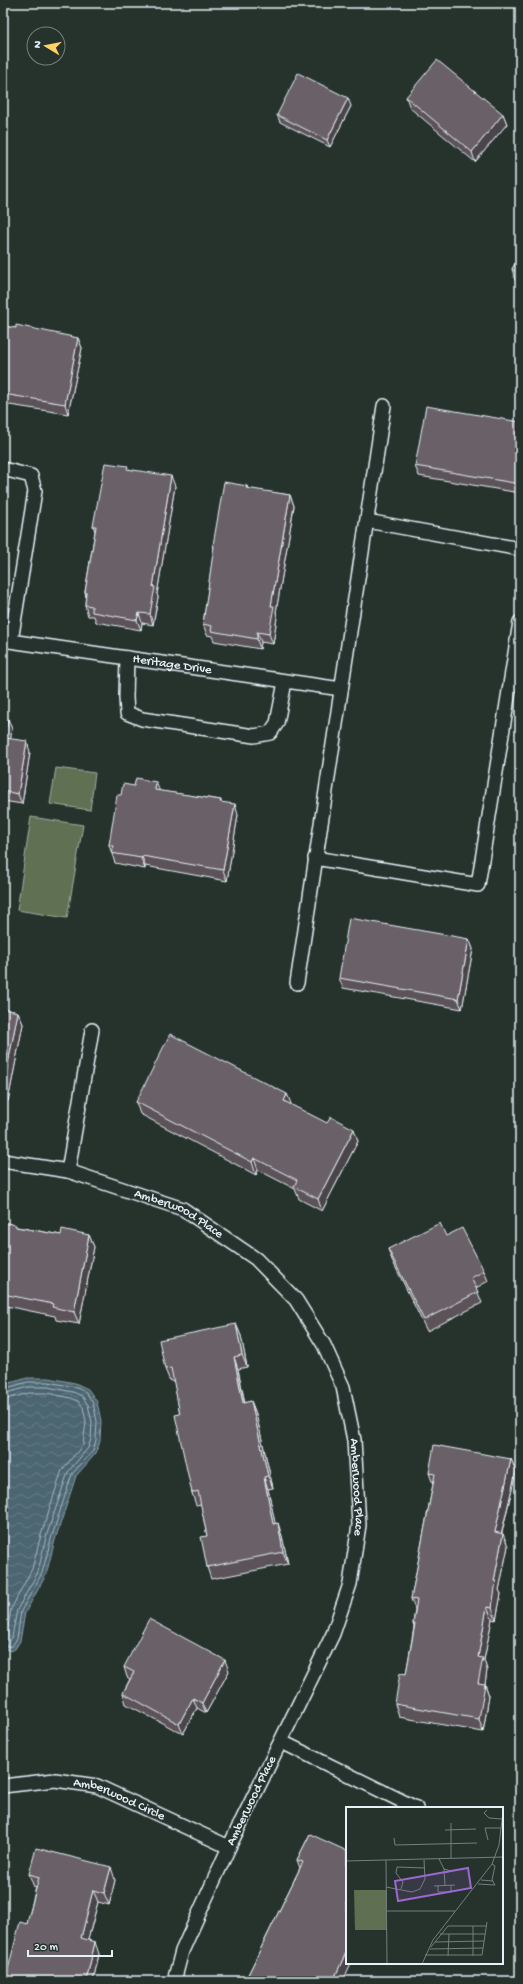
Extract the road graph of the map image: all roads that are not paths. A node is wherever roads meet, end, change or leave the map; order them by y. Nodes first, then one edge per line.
1 (384, 406) dead end
2 (3, 469) edge
3 (367, 521) junction
4 (520, 549) edge
5 (520, 622) edge
6 (7, 641) edge
7 (127, 658) junction
8 (285, 682) junction
9 (341, 689) junction
10 (315, 858) junction
11 (297, 983) dead end
12 (92, 1030) dead end
13 (3, 1162) edge
14 (68, 1171) junction
15 (282, 1742) junction
16 (3, 1786) edge
17 (414, 1807) edge
18 (230, 1847) junction
19 (174, 1981) edge

1 - 3 lane
2 - 6 lane
3 - 4 lane
3 - 9 lane
5 - 10 lane
6 - 7 lane, Heritage Drive
7 - 8 lane, Heritage Drive
7 - 8 lane
8 - 9 lane, Heritage Drive
9 - 10 lane
10 - 11 lane
12 - 14 lane
13 - 14 lane, Amberwood Place
14 - 15 lane, Amberwood Place
15 - 17 lane
15 - 18 lane, Amberwood Place
16 - 18 lane, Amberwood Circle
18 - 19 lane, Amberwood Place

